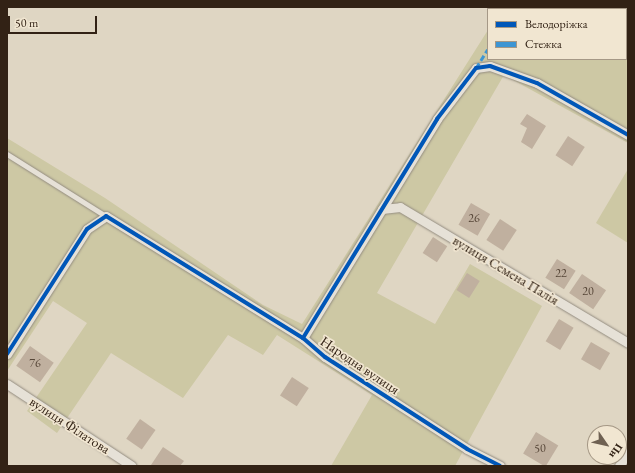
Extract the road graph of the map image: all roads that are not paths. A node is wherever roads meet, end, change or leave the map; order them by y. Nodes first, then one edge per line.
1 (628, 134) edge
2 (7, 154) edge
3 (382, 209) junction
4 (106, 216) junction
5 (303, 338) junction
6 (628, 344) edge
7 (7, 354) edge
8 (7, 384) edge
9 (628, 452) edge
10 (132, 466) edge
11 (500, 466) edge
12 (619, 466) edge

1 - 3 street
2 - 4 lane
3 - 5 street
3 - 6 street, вулиця Семена Палія
4 - 5 street, Народна вулиця
4 - 7 street
5 - 11 street, Народна вулиця
8 - 10 street, вулиця Філатова
9 - 12 street

